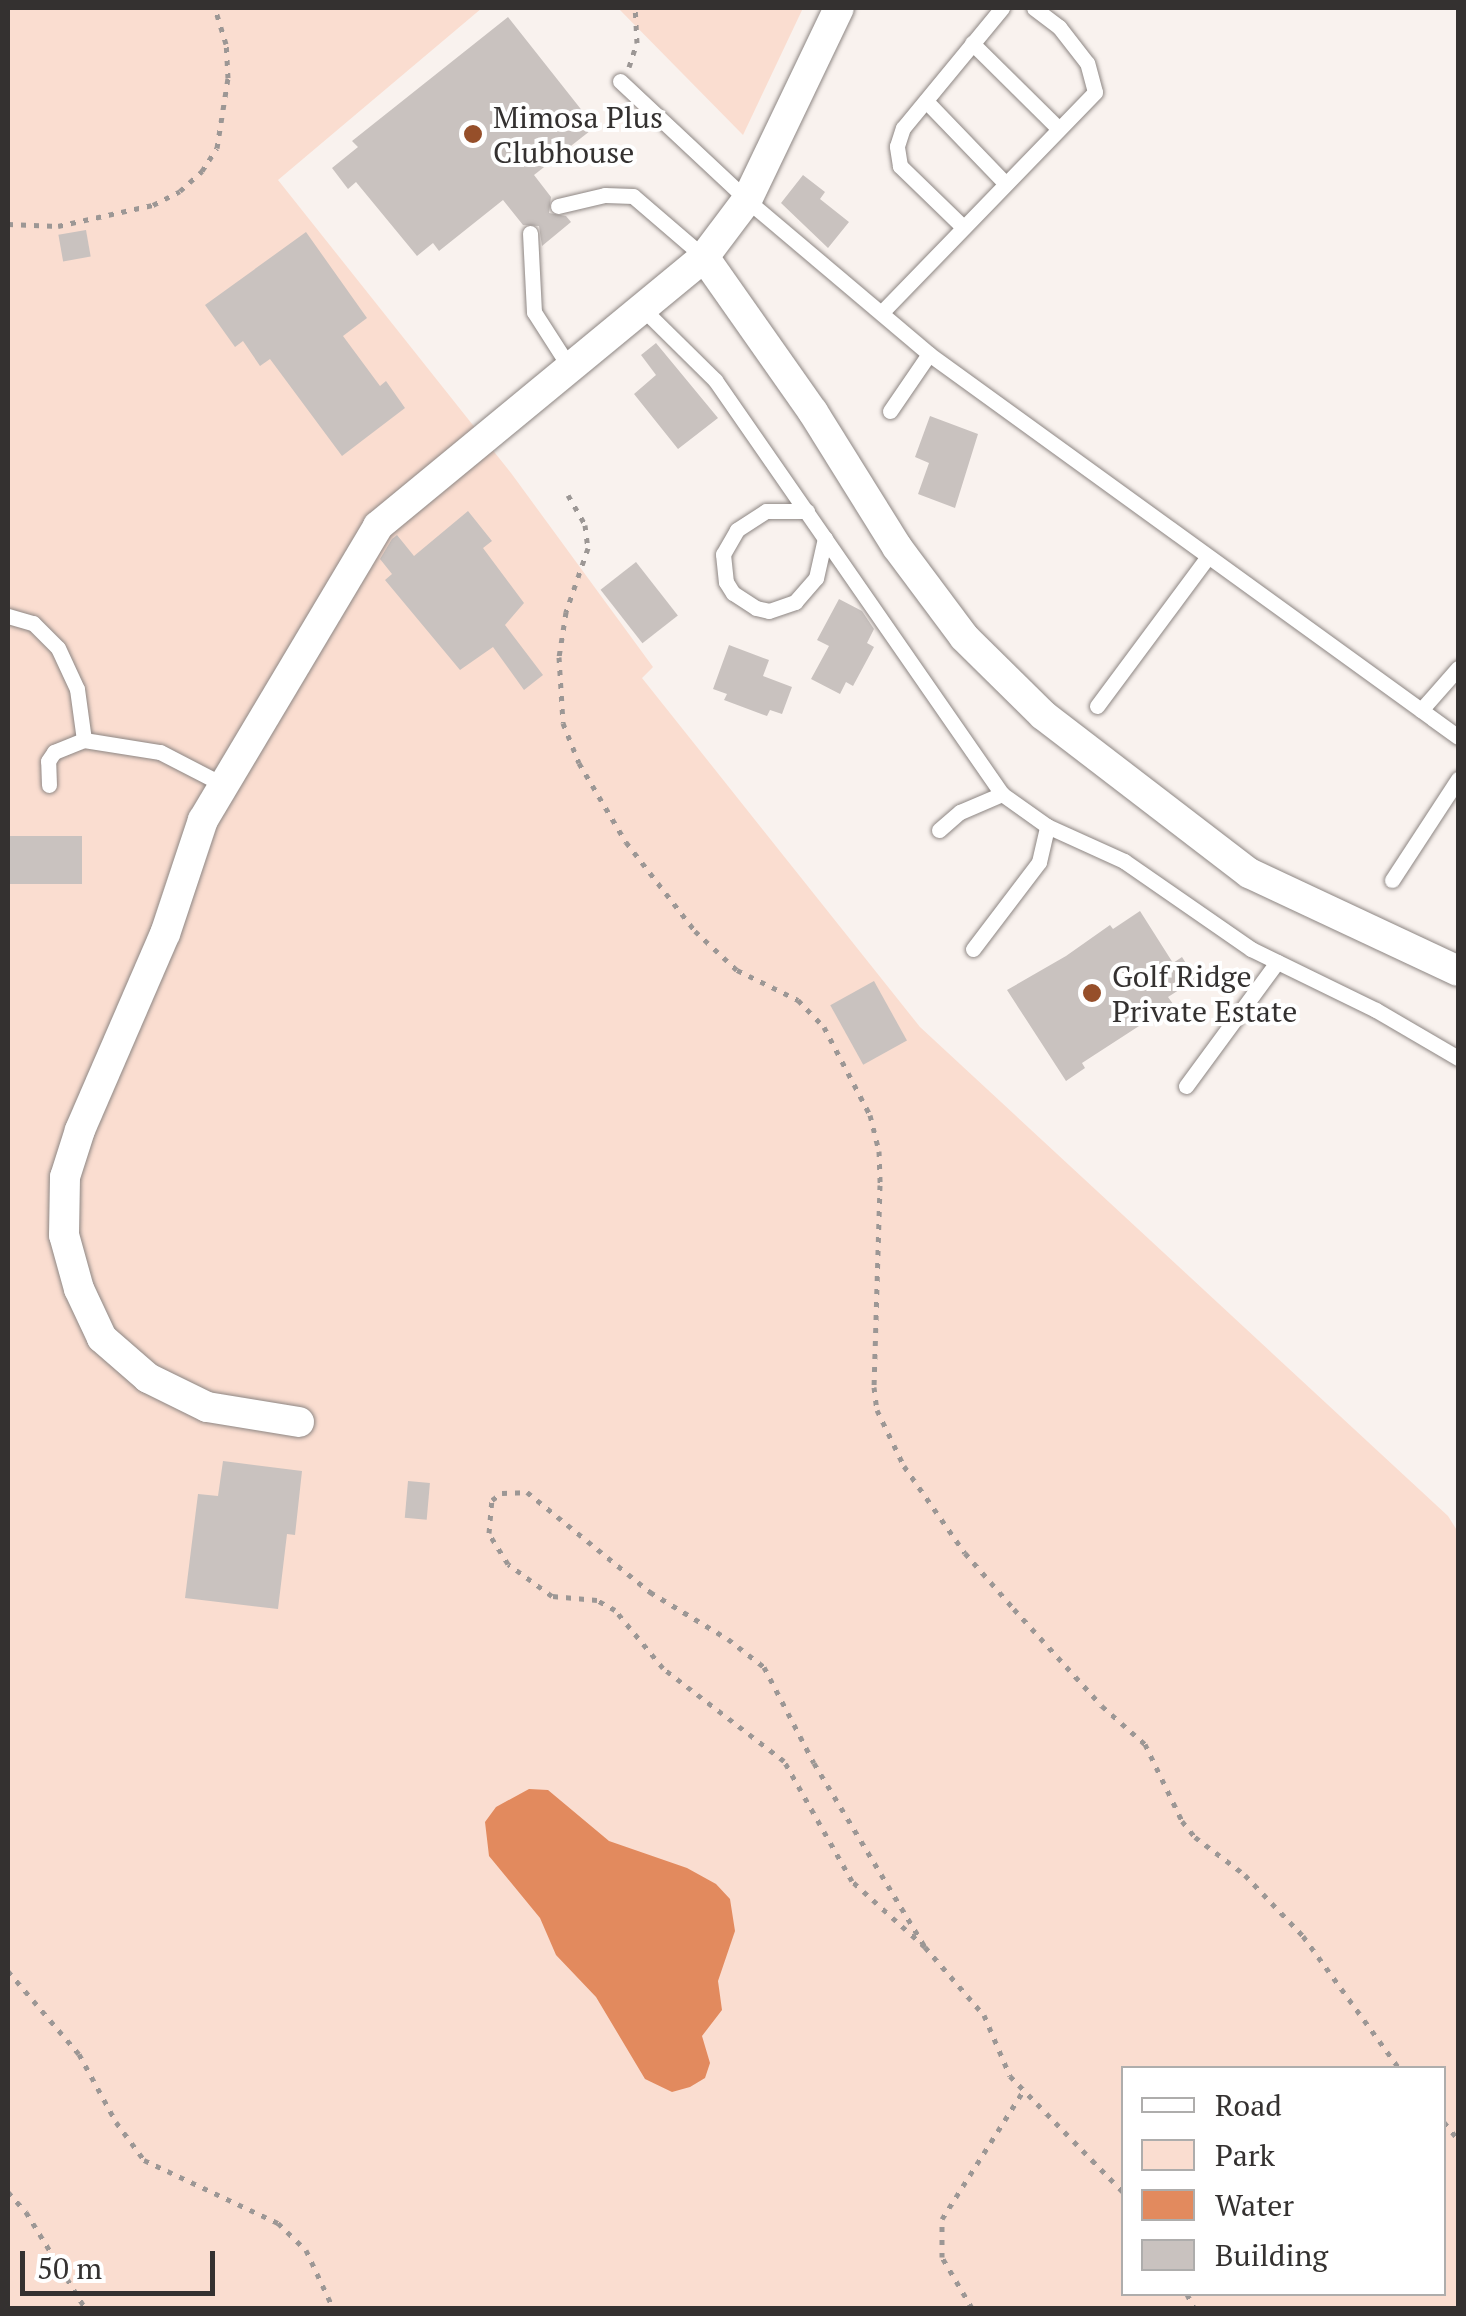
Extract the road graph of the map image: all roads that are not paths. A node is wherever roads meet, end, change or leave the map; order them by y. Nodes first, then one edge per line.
1 (1002, 8) edge
2 (1034, 8) edge
3 (841, 10) edge
4 (972, 43) junction
5 (620, 82) road end
6 (926, 100) junction
7 (1057, 127) junction
8 (1005, 183) junction
9 (747, 200) junction
10 (558, 206) dead end
11 (963, 228) junction
12 (530, 234) dead end
13 (704, 257) junction
14 (642, 308) junction
15 (882, 312) junction
16 (929, 354) junction
17 (570, 368) junction
18 (890, 411) dead end
19 (807, 511) junction
20 (825, 538) junction
21 (1206, 558) junction
22 (8, 616) edge
23 (1458, 668) edge
24 (1098, 706) dead end
25 (1421, 710) junction
26 (1458, 737) edge
27 (84, 740) junction
28 (1458, 779) edge
29 (222, 784) junction
30 (49, 786) dead end
31 (1002, 794) junction
32 (1047, 826) junction
33 (939, 830) dead end
34 (1392, 880) dead end
35 (973, 949) dead end
36 (1277, 962) junction
37 (1458, 971) edge
38 (1458, 1058) edge
39 (1186, 1086) dead end
40 (299, 1422) dead end

1 - 4 lane
2 - 7 lane
3 - 9 street
4 - 6 lane
4 - 7 lane
5 - 9 lane
6 - 8 lane
6 - 11 lane
7 - 8 lane
8 - 11 lane
9 - 13 street
9 - 15 lane
10 - 13 lane
11 - 15 lane
12 - 17 lane
13 - 14 street
13 - 37 street
14 - 17 street
14 - 19 lane
15 - 16 lane
16 - 18 lane
16 - 21 lane
17 - 29 street
19 - 20 lane
19 - 20 lane
20 - 31 lane
21 - 24 lane
21 - 25 lane
22 - 27 lane
23 - 25 lane
25 - 26 lane
27 - 29 lane
27 - 30 lane
28 - 34 lane
29 - 40 street
31 - 32 lane
31 - 33 lane
32 - 35 lane
32 - 36 lane
36 - 38 lane
36 - 39 lane

